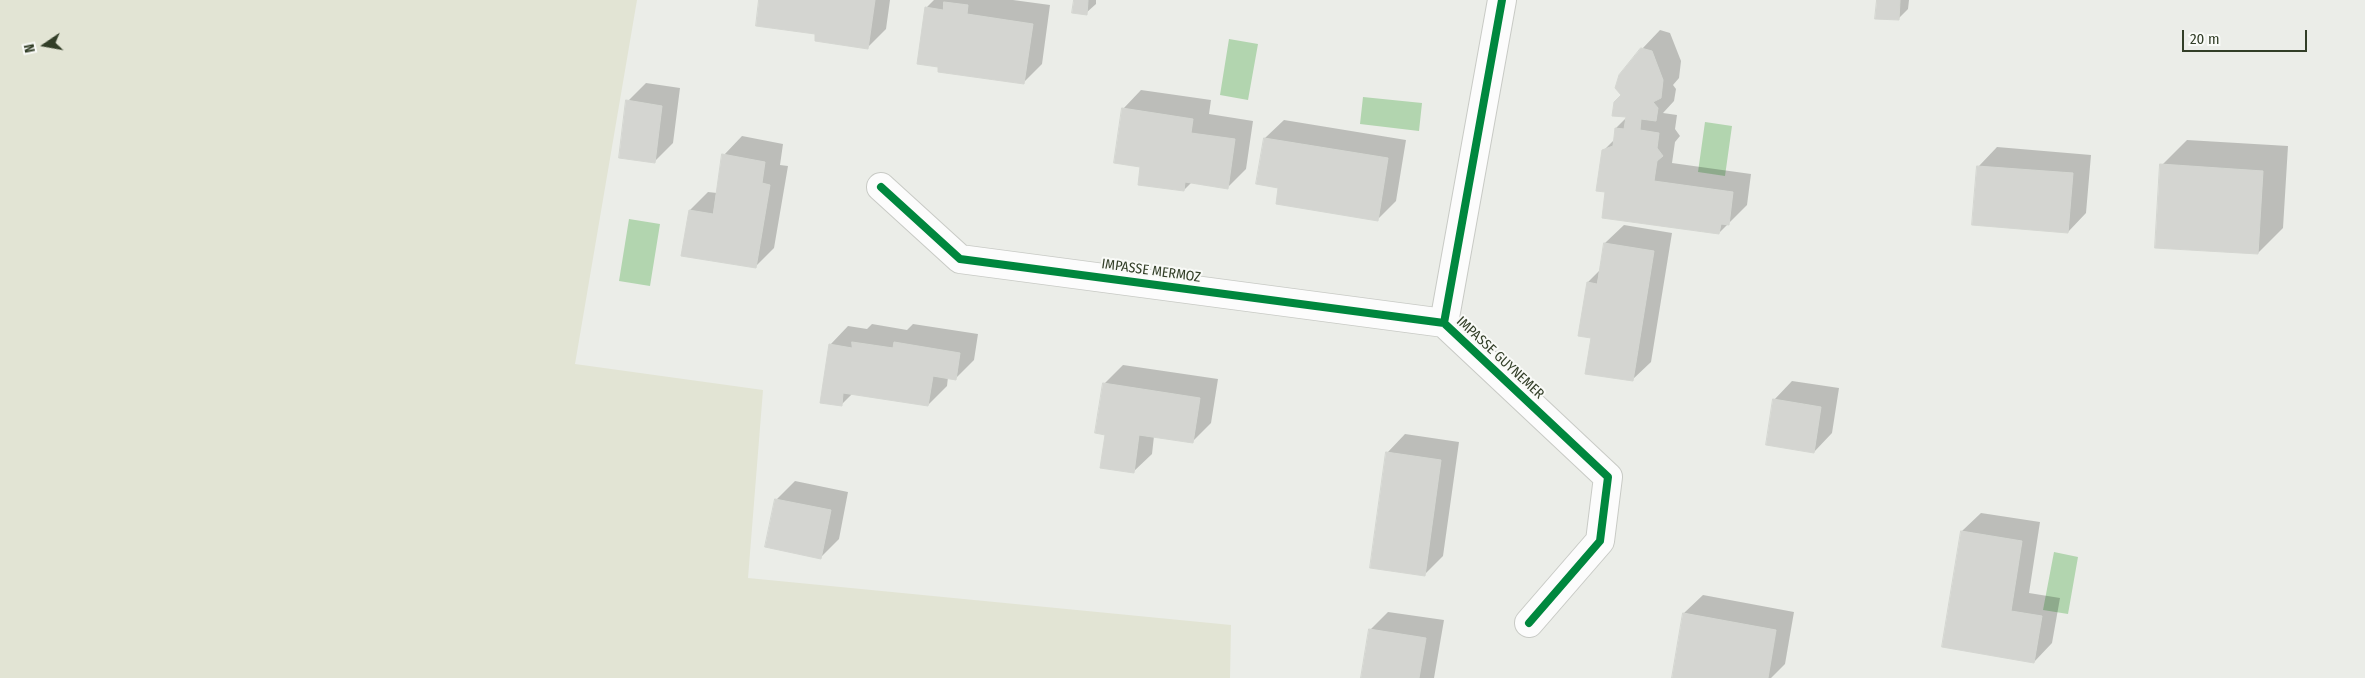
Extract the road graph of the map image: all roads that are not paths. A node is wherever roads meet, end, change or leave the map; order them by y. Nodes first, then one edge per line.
1 (1502, 0) edge
2 (880, 187) dead end
3 (1444, 323) junction
4 (1529, 624) dead end

1 - 3 street, IMPASSE GUYNEMER
2 - 3 street, IMPASSE MERMOZ
3 - 4 street, IMPASSE GUYNEMER

